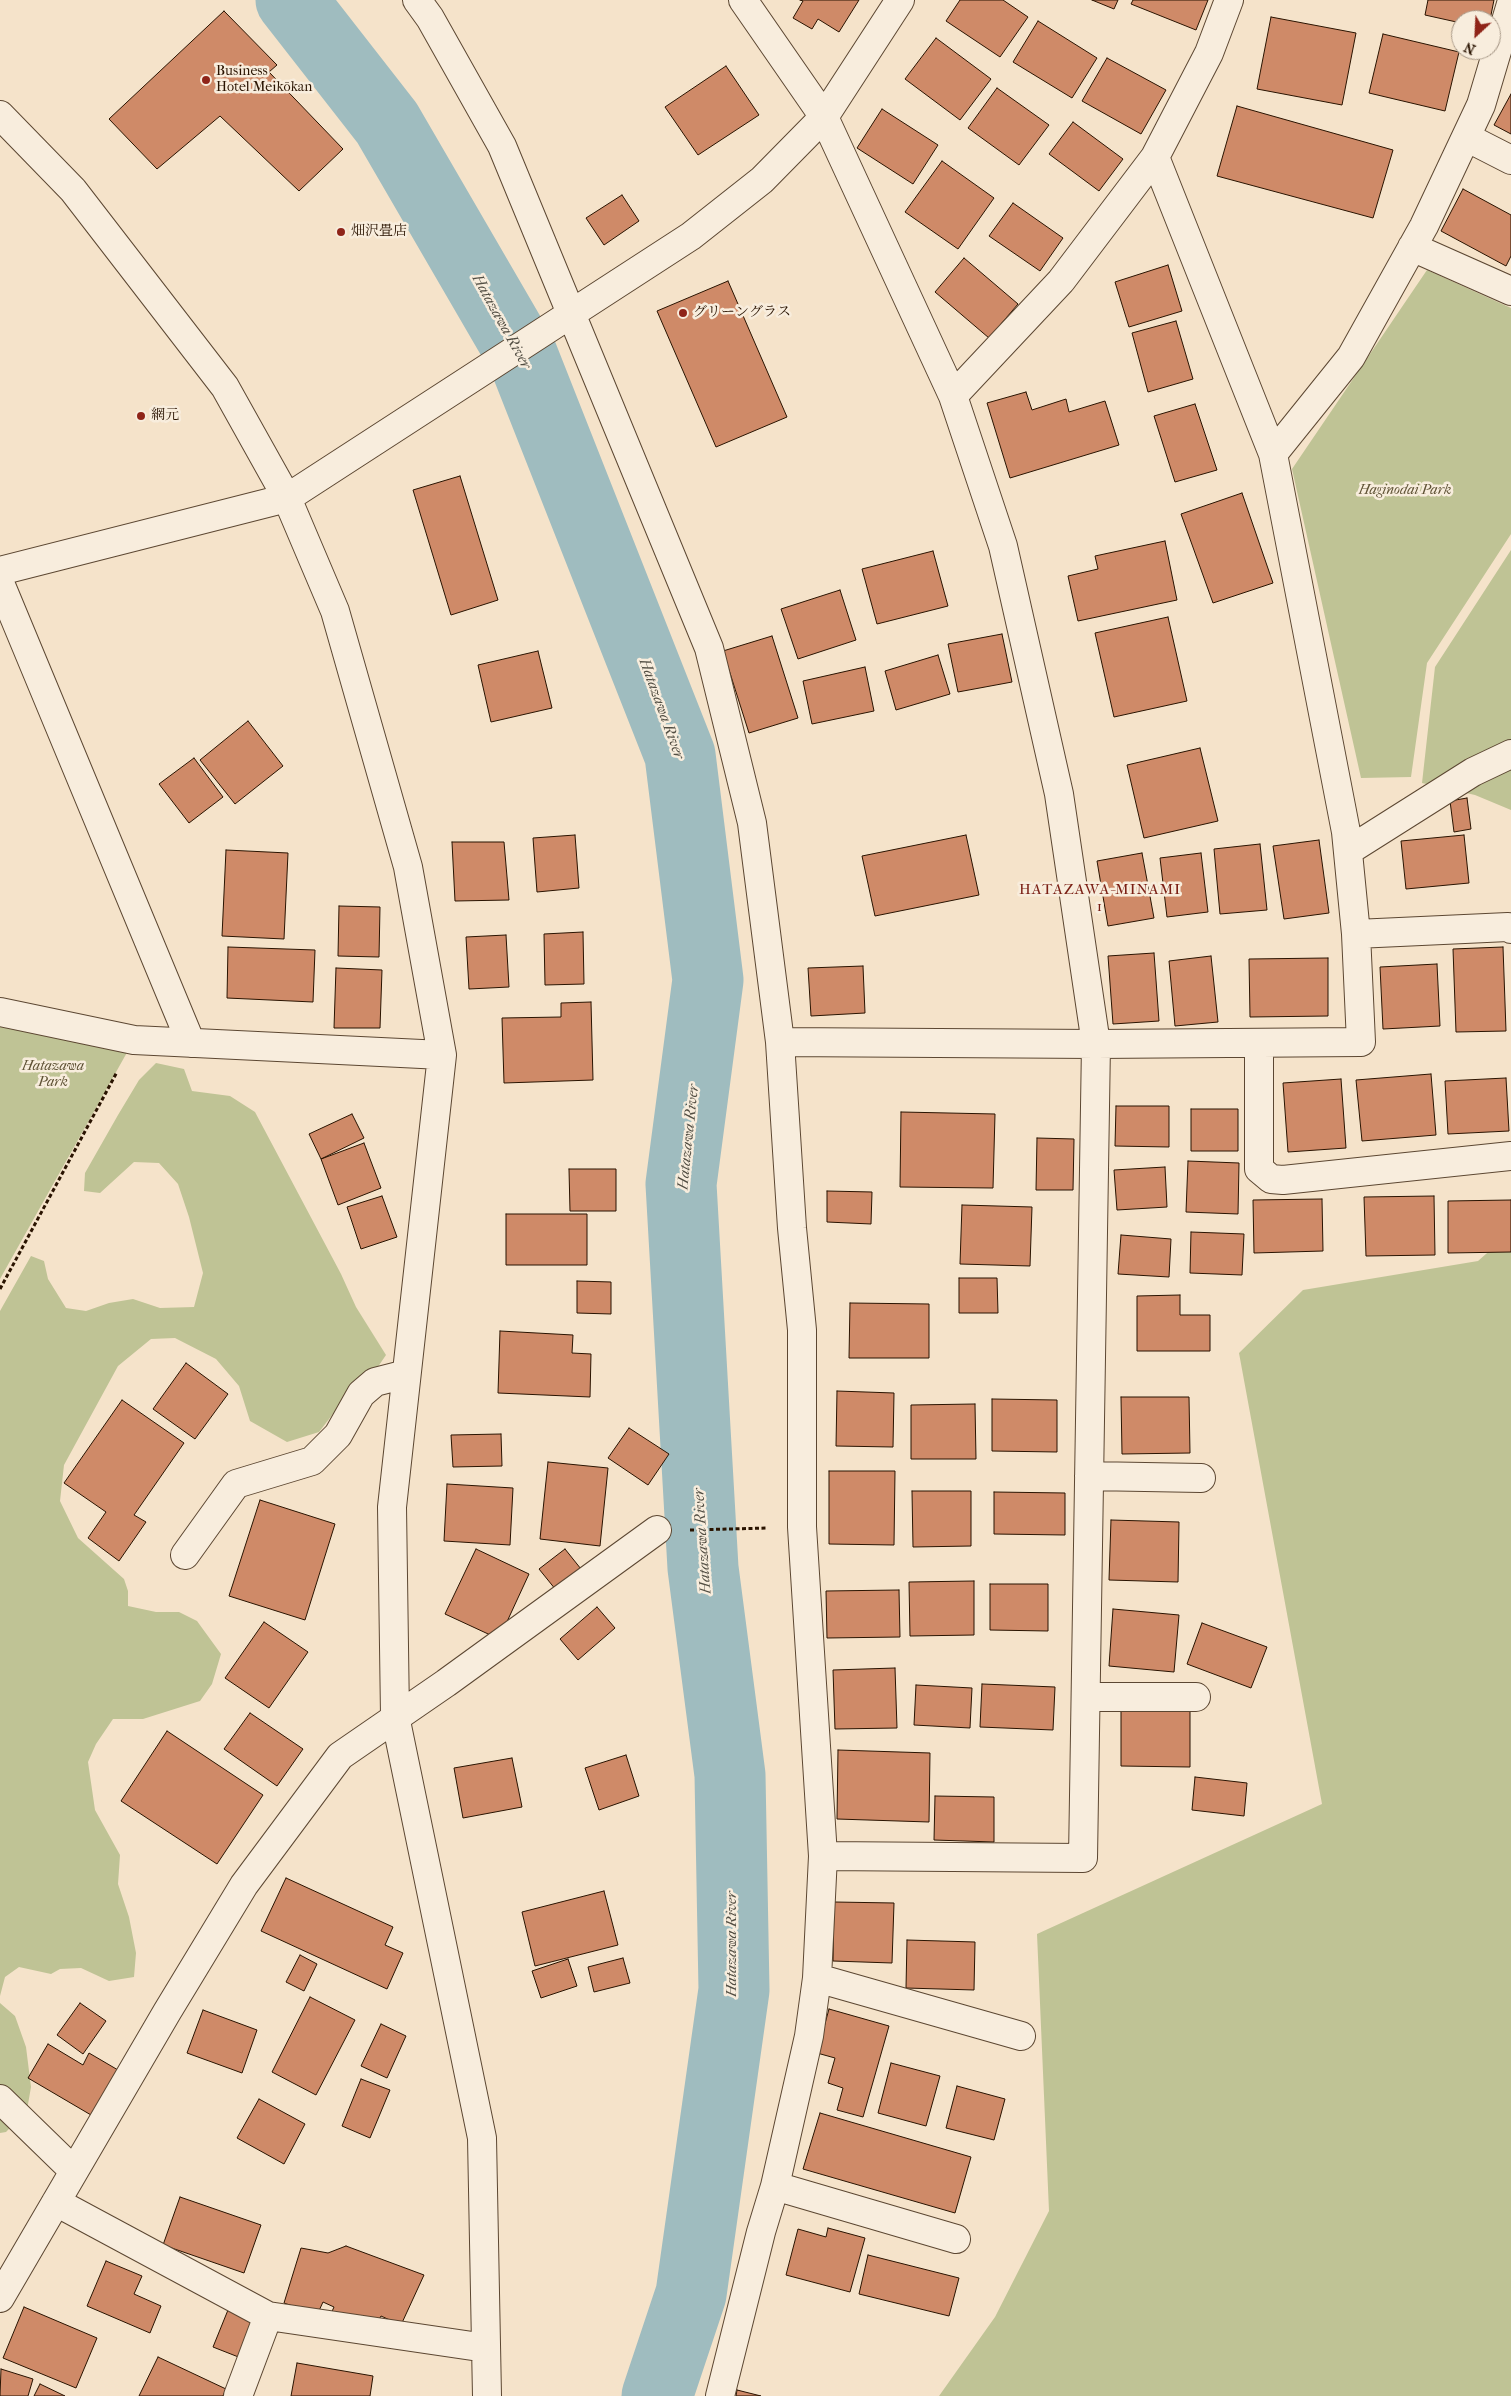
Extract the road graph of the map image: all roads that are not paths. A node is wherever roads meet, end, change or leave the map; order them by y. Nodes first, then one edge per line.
1 (416, 0) edge
2 (743, 0) edge
3 (900, 0) edge
4 (1230, 0) edge
5 (1511, 4) edge
6 (0, 115) edge
7 (824, 117) junction
8 (1466, 137) junction
9 (1155, 157) junction
10 (1511, 160) edge
11 (1412, 246) junction
12 (1511, 291) edge
13 (571, 316) junction
14 (953, 396) junction
15 (1273, 454) junction
16 (287, 498) junction
17 (0, 571) edge
18 (0, 583) edge
19 (1511, 754) edge
20 (1348, 851) junction
21 (1511, 929) edge
22 (1356, 934) junction
23 (0, 1012) edge
24 (780, 1042) junction
25 (191, 1043) junction
26 (1259, 1043) junction
27 (1096, 1044) junction
28 (442, 1055) junction
29 (1511, 1156) edge
30 (406, 1374) junction
31 (1089, 1476) junction
32 (1201, 1478) dead end
33 (657, 1530) road end
34 (185, 1555) dead end
35 (1086, 1697) junction
36 (1196, 1698) dead end
37 (395, 1716) junction
38 (823, 1856) junction
39 (817, 1978) junction
40 (1021, 2036) dead end
41 (0, 2099) edge
42 (74, 2171) junction
43 (775, 2186) junction
44 (56, 2202) junction
45 (956, 2239) dead end
46 (0, 2298) edge
47 (268, 2316) junction
48 (486, 2348) junction
49 (238, 2396) edge
50 (487, 2396) edge
51 (720, 2396) edge

1 - 13 street
2 - 7 street
3 - 7 street
4 - 9 street
5 - 8 street
6 - 16 street
7 - 13 street
7 - 14 street
8 - 10 street
8 - 11 street
9 - 14 street
9 - 15 street
11 - 12 street
11 - 15 street
13 - 16 street
13 - 24 street
14 - 27 street
15 - 20 street
16 - 17 street
16 - 28 street
18 - 25 street
19 - 20 street
20 - 22 street
21 - 22 street
22 - 26 street
23 - 25 street
24 - 27 street
24 - 38 street
25 - 28 street
26 - 27 street
26 - 29 street
27 - 31 street
28 - 30 street
30 - 34 street
30 - 37 street
31 - 32 street
31 - 35 street
33 - 37 street
35 - 36 street
35 - 38 street
37 - 42 street
37 - 48 street
38 - 39 street
39 - 40 street
39 - 43 street
41 - 42 street
42 - 44 street
43 - 45 street
43 - 51 street
44 - 46 street
44 - 47 street
47 - 48 street
47 - 49 street
48 - 50 street

